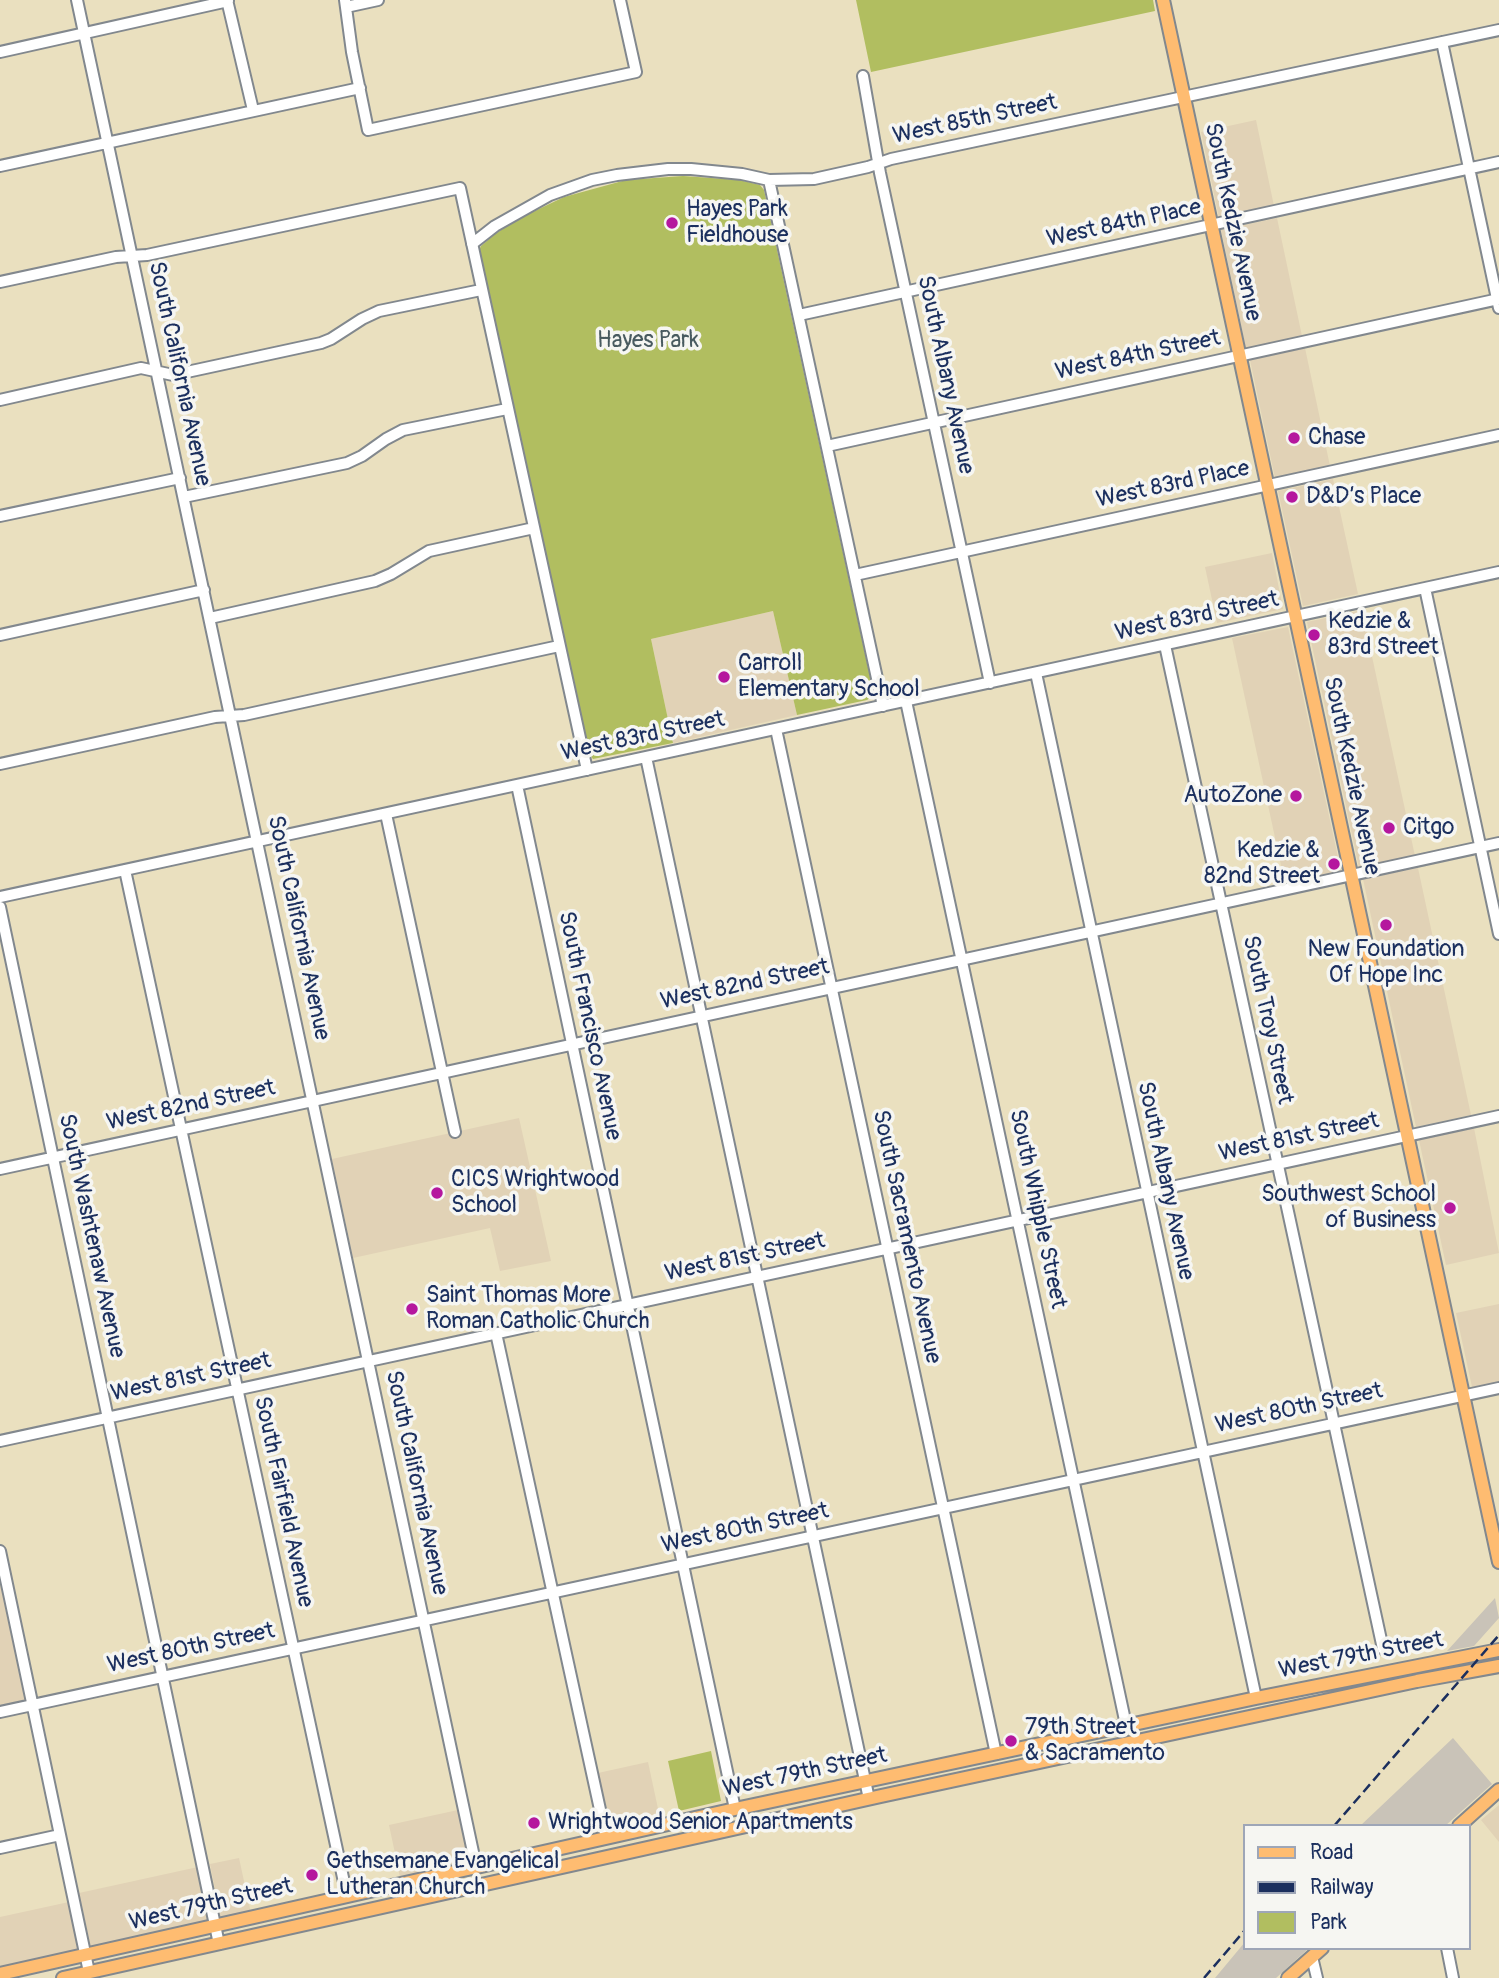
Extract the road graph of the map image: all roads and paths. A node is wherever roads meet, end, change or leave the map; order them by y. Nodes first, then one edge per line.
1 (77, 0) edge
2 (377, 0) edge
3 (620, 0) edge
4 (1163, 0) edge
5 (228, 1) edge
6 (346, 3) edge
7 (1499, 30) edge
8 (84, 33) junction
9 (1442, 42) junction
10 (0, 52) edge
11 (863, 76) dead end
12 (360, 88) junction
13 (1183, 97) junction
14 (253, 110) junction
15 (107, 142) junction
16 (1499, 162) edge
17 (879, 164) junction
18 (0, 166) edge
19 (1469, 168) junction
20 (769, 180) junction
21 (1211, 226) junction
22 (472, 244) junction
23 (132, 256) junction
24 (0, 282) edge
25 (481, 290) junction
26 (906, 293) junction
27 (1498, 302) edge
28 (799, 315) junction
29 (1239, 355) junction
30 (157, 372) junction
31 (0, 400) edge
32 (507, 409) junction
33 (934, 422) junction
34 (1499, 435) edge
35 (827, 446) junction
36 (180, 478) junction
37 (1267, 486) junction
38 (184, 497) junction
39 (0, 516) edge
40 (534, 528) junction
41 (962, 552) junction
42 (1499, 572) edge
43 (855, 575) junction
44 (1425, 588) junction
45 (204, 590) junction
46 (1295, 617) junction
47 (210, 618) junction
48 (0, 635) edge
49 (1166, 645) junction
50 (559, 646) junction
51 (1036, 673) junction
52 (990, 683) junction
53 (906, 701) junction
54 (883, 706) junction
55 (230, 716) junction
56 (776, 729) junction
57 (646, 757) junction
58 (0, 764) edge
59 (587, 770) junction
60 (517, 785) junction
61 (386, 814) junction
62 (258, 841) junction
63 (1499, 843) edge
64 (1480, 847) junction
65 (125, 870) junction
66 (1351, 876) junction
67 (0, 897) edge
68 (1221, 904) junction
69 (0, 907) edge
70 (1091, 932) junction
71 (1499, 934) edge
72 (962, 960) junction
73 (831, 988) junction
74 (702, 1016) junction
75 (572, 1045) junction
76 (442, 1073) junction
77 (313, 1101) junction
78 (1499, 1116) edge
79 (181, 1129) junction
80 (455, 1132) dead end
81 (1408, 1137) junction
82 (53, 1157) junction
83 (1277, 1164) junction
84 (0, 1169) edge
85 (1146, 1192) junction
86 (1018, 1220) junction
87 (888, 1249) junction
88 (757, 1276) junction
89 (627, 1304) junction
90 (496, 1333) junction
91 (368, 1361) junction
92 (1499, 1388) edge
93 (237, 1389) junction
94 (1463, 1395) junction
95 (108, 1418) junction
96 (1333, 1423) junction
97 (0, 1441) edge
98 (1203, 1452) junction
99 (1074, 1479) junction
100 (943, 1508) junction
101 (813, 1536) junction
102 (0, 1550) edge
103 (1499, 1562) edge
104 (683, 1564) junction
105 (3, 1576) edge
106 (552, 1592) junction
107 (423, 1620) junction
108 (293, 1648) junction
109 (1383, 1649) dead end
110 (1499, 1650) edge
111 (1499, 1666) edge
112 (162, 1677) junction
113 (1256, 1698) junction
114 (33, 1705) junction
115 (0, 1712) edge
116 (1126, 1725) junction
117 (996, 1754) junction
118 (865, 1781) junction
119 (1499, 1790) edge
120 (869, 1799) junction
121 (735, 1809) junction
122 (1460, 1824) edge
123 (60, 1835) junction
124 (606, 1837) junction
125 (0, 1848) edge
126 (476, 1866) junction
127 (347, 1896) junction
128 (215, 1927) junction
129 (219, 1944) junction
130 (1447, 1950) edge
131 (1317, 1952) edge
132 (85, 1956) junction
133 (89, 1972) junction
134 (0, 1974) edge
135 (63, 1978) edge
136 (1288, 1978) edge
137 (1317, 1978) edge
138 (1453, 1978) edge

1 - 8 street, South California Avenue
2 - 6 street
3 - 12 street
4 - 13 main road, South Kedzie Avenue
5 - 8 street
5 - 14 street
6 - 12 street
7 - 9 street, West 85th Street
8 - 10 street
8 - 15 street, South California Avenue
9 - 13 street, West 85th Street
9 - 19 street
11 - 17 street, South Albany Avenue
12 - 14 street
13 - 17 street, West 85th Street
13 - 21 main road, South Kedzie Avenue
14 - 15 street
15 - 18 street
15 - 23 street, South California Avenue
16 - 19 street, West 84th Place
17 - 20 street, West 85th Street
17 - 26 street, South Albany Avenue
19 - 21 street, West 84th Place
19 - 27 street
20 - 22 street, West 85th Street
20 - 28 street
21 - 26 street, West 84th Place
21 - 29 main road, South Kedzie Avenue
22 - 23 street
22 - 25 street
23 - 24 street
23 - 30 street, South California Avenue
25 - 30 street
25 - 32 street
26 - 28 street, West 84th Place
26 - 33 street, South Albany Avenue
27 - 29 street, West 84th Street
28 - 35 street
29 - 33 street, West 84th Street
29 - 37 main road, South Kedzie Avenue
30 - 31 street
30 - 36 street, South California Avenue
32 - 38 street
32 - 40 street
33 - 35 street, West 84th Street
33 - 41 street, South Albany Avenue
34 - 37 street, West 83rd Place
35 - 43 street
36 - 38 street, South California Avenue
36 - 39 street
37 - 41 street, West 83rd Place
37 - 46 main road, South Kedzie Avenue
38 - 45 street, South California Avenue
40 - 47 street
40 - 50 street
41 - 43 street, West 83rd Place
41 - 52 street, South Albany Avenue
42 - 44 street, West 83rd Street
43 - 54 street
44 - 46 street, West 83rd Street
44 - 64 street
45 - 47 street, South California Avenue
45 - 48 street
46 - 49 street, West 83rd Street
46 - 66 main road, South Kedzie Avenue
47 - 55 street, South California Avenue
49 - 51 street, West 83rd Street
49 - 68 street, South Troy Street
50 - 55 street
50 - 59 street
51 - 52 street, West 83rd Street
51 - 70 street, South Albany Avenue
52 - 53 street, West 83rd Street
53 - 54 street, West 83rd Street
53 - 72 street, South Whipple Street
54 - 56 street, West 83rd Street
55 - 58 street
55 - 62 street, South California Avenue
56 - 57 street, West 83rd Street
56 - 73 street, South Sacramento Avenue
57 - 59 street, West 83rd Street
57 - 74 street
59 - 60 street, West 83rd Street
60 - 61 street, West 83rd Street
60 - 75 street, South Francisco Avenue
61 - 62 street, West 83rd Street
61 - 76 street
62 - 65 street, West 83rd Street
62 - 77 street, South California Avenue
63 - 64 street, West 82nd Street
64 - 66 street, West 82nd Street
64 - 71 street
65 - 67 street, West 83rd Street
65 - 79 street, South Fairfield Avenue
66 - 68 street, West 82nd Street
66 - 81 main road, South Kedzie Avenue
68 - 70 street, West 82nd Street
68 - 83 street, South Troy Street
69 - 82 street, South Washtenaw Avenue
70 - 72 street, West 82nd Street
70 - 85 street, South Albany Avenue
72 - 73 street, West 82nd Street
72 - 86 street, South Whipple Street
73 - 74 street, West 82nd Street
73 - 87 street, South Sacramento Avenue
74 - 75 street, West 82nd Street
74 - 88 street
75 - 76 street, West 82nd Street
75 - 89 street, South Francisco Avenue
76 - 77 street, West 82nd Street
76 - 80 street
77 - 79 street, West 82nd Street
77 - 91 street, South California Avenue
78 - 81 street, West 81st Street
79 - 82 street, West 82nd Street
79 - 93 street, South Fairfield Avenue
81 - 83 street, West 81st Street
81 - 94 main road, South Kedzie Avenue
82 - 84 street, West 82nd Street
82 - 95 street, South Washtenaw Avenue
83 - 85 street, West 81st Street
83 - 96 street, South Troy Street
85 - 86 street, West 81st Street
85 - 98 street, South Albany Avenue
86 - 87 street, West 81st Street
86 - 99 street, South Whipple Street
87 - 88 street, West 81st Street
87 - 100 street, South Sacramento Avenue
88 - 89 street, West 81st Street
88 - 101 street
89 - 90 street, West 81st Street
89 - 104 street, South Francisco Avenue
90 - 91 street, West 81st Street
90 - 106 street
91 - 93 street, West 81st Street
91 - 107 street, South California Avenue
92 - 94 street, West 80th Street
93 - 95 street, West 81st Street
93 - 108 street, South Fairfield Avenue
94 - 96 street, West 80th Street
94 - 103 main road, South Kedzie Avenue
95 - 97 street, West 81st Street
95 - 112 street, South Washtenaw Avenue
96 - 98 street, West 80th Street
96 - 109 street, South Troy Street
98 - 99 street, West 80th Street
98 - 113 street, South Albany Avenue
99 - 100 street, West 80th Street
99 - 116 street, South Whipple Street
100 - 101 street, West 80th Street
100 - 117 street, South Sacramento Avenue
101 - 104 street, West 80th Street
101 - 118 street
102 - 105 street
104 - 106 street, West 80th Street
104 - 121 street, South Francisco Avenue
105 - 114 street
106 - 107 street, West 80th Street
106 - 124 street
107 - 108 street, West 80th Street
107 - 126 street, South California Avenue
108 - 112 street, West 80th Street
108 - 127 street, South Fairfield Avenue
110 - 113 main road, West 79th Street
111 - 120 main road, West 79th Street
112 - 114 street, West 80th Street
112 - 128 street, South Washtenaw Avenue
113 - 116 main road, West 79th Street
114 - 115 street, West 80th Street
114 - 123 street
116 - 117 main road, West 79th Street
117 - 118 main road, West 79th Street
118 - 120 street
118 - 121 main road, West 79th Street
119 - 122 main road
120 - 129 main road, West 79th Street
121 - 124 main road, West 79th Street
123 - 125 street
123 - 132 street
124 - 126 main road, West 79th Street
126 - 127 main road, West 79th Street
127 - 128 main road, West 79th Street
128 - 129 street, South Washtenaw Avenue
128 - 132 main road, West 79th Street
129 - 133 main road, West 79th Street
130 - 138 street
131 - 136 main road
131 - 137 street
132 - 133 street
132 - 134 main road, West 79th Street
133 - 135 main road, West 79th Street

